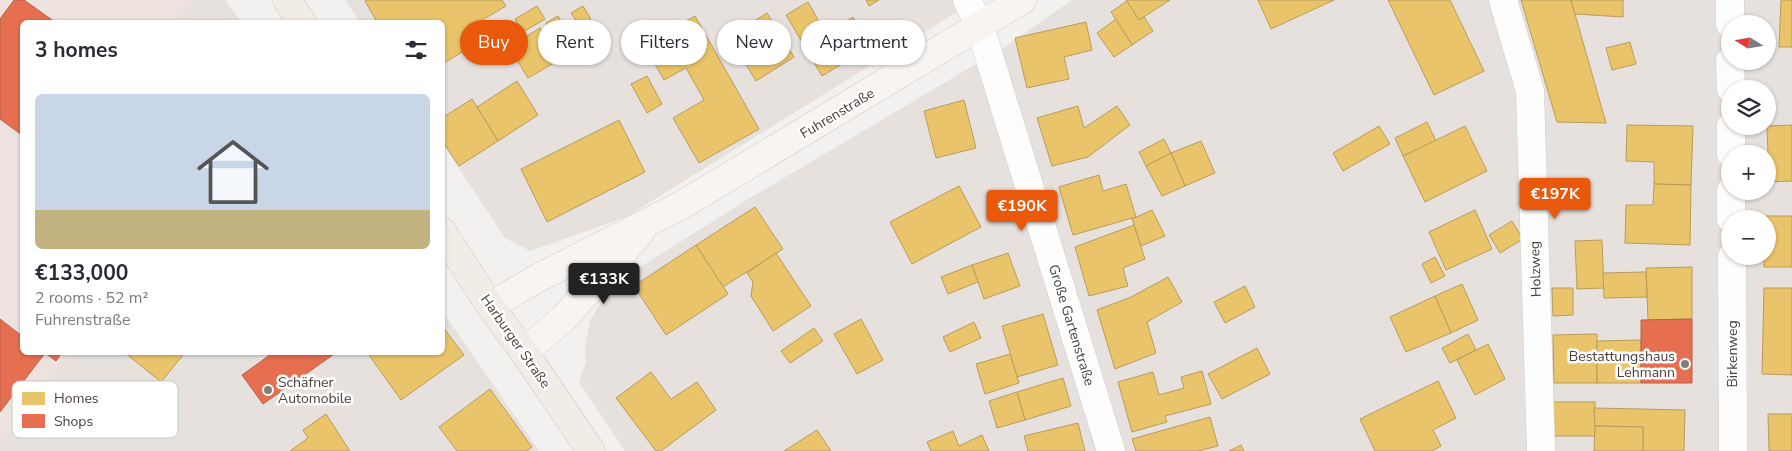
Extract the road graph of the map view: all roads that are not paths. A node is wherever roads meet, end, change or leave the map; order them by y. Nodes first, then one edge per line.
1 (287, 0) edge
2 (967, 0) edge
3 (1022, 0) edge
4 (1503, 0) edge
5 (1730, 0) edge
6 (1730, 15) edge
7 (301, 20) edge
8 (980, 27) junction
9 (650, 223) junction
10 (445, 236) edge
11 (1732, 265) edge
12 (490, 306) junction
13 (524, 352) junction
14 (591, 451) edge
15 (1111, 451) edge
16 (1541, 451) edge
17 (1733, 451) edge

1 - 7 main road
2 - 8 street, Große Gartenstraße
3 - 8 street, Fuhrenstraße
4 - 16 street, Holzweg
5 - 6 street
8 - 9 street, Fuhrenstraße
8 - 15 street, Große Gartenstraße
9 - 12 street, Fuhrenstraße
9 - 13 street, Fuhrenstraße
10 - 12 main road, Harburger Straße
11 - 17 street, Birkenweg
12 - 13 main road, Harburger Straße
13 - 14 main road, Harburger Straße

